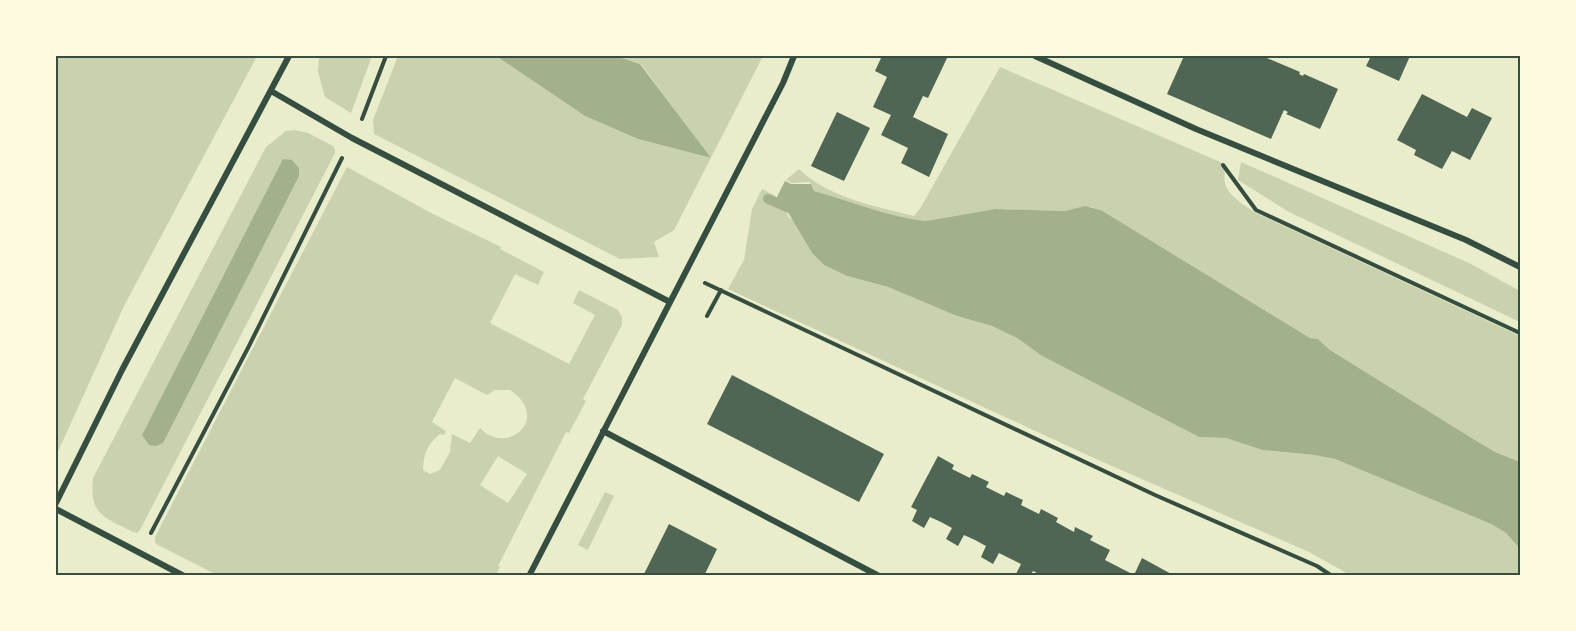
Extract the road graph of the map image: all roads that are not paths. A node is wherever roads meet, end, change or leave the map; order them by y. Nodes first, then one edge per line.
1 (289, 56) edge
2 (794, 56) edge
3 (1035, 56) edge
4 (271, 91) junction
5 (1521, 267) edge
6 (670, 302) junction
7 (603, 431) junction
8 (56, 503) edge
9 (56, 509) edge
10 (184, 576) edge
11 (529, 576) edge
12 (879, 576) edge

1 - 4 street
2 - 6 street
3 - 5 street
4 - 6 street
4 - 8 street
6 - 7 street
7 - 11 street
7 - 12 street
9 - 10 street

